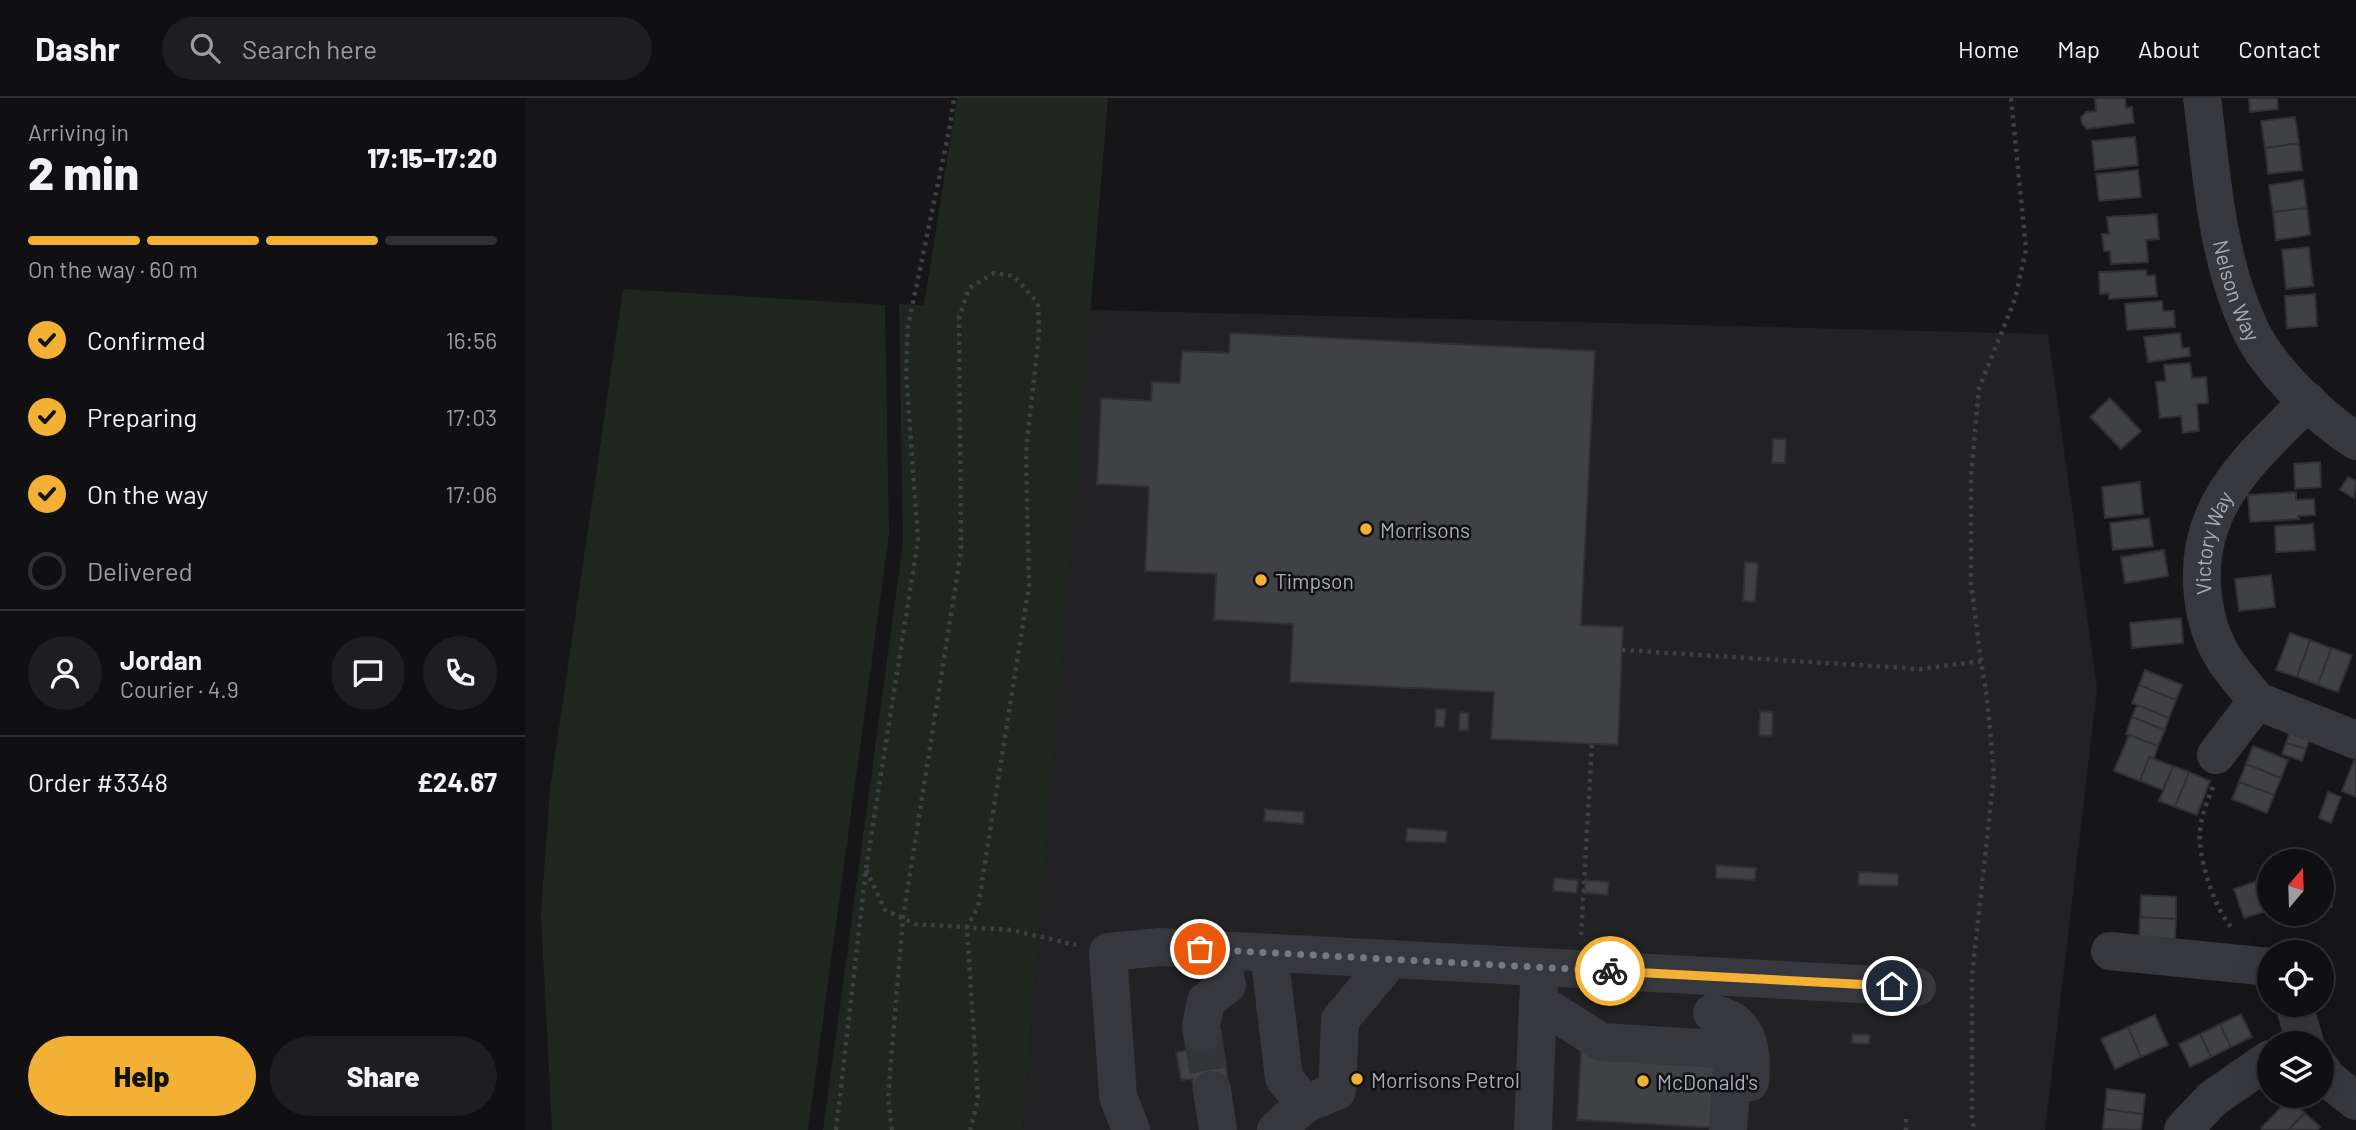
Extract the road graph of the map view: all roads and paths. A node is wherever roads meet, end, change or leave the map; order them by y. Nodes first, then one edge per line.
1 (954, 98) edge
2 (2011, 98) edge
3 (2202, 98) edge
4 (2308, 401) junction
5 (2356, 441) edge
6 (1622, 650) dead end
7 (1981, 661) junction
8 (2257, 701) junction
9 (2356, 740) edge
10 (2216, 755) joint
11 (866, 869) junction
12 (903, 918) junction
13 (967, 927) junction
14 (2238, 934) dead end
15 (1220, 950) junction
16 (2110, 951) dead end
17 (1108, 952) junction
18 (1269, 953) junction
19 (1391, 959) junction
20 (2257, 966) edge
21 (1539, 985) junction
22 (1917, 987) dead end
23 (1713, 1013) dead end
24 (1202, 1033) tunnel mouth
25 (2257, 1068) edge
26 (2334, 1084) edge
27 (1212, 1090) tunnel mouth
28 (2356, 1101) edge
29 (1305, 1104) junction
30 (1119, 1119) edge
31 (1906, 1119) dead end
32 (836, 1130) edge
33 (893, 1130) edge
34 (970, 1130) edge
35 (1218, 1130) edge
36 (1276, 1130) edge
37 (1533, 1130) edge
38 (1728, 1130) edge
39 (1747, 1130) edge
40 (1906, 1130) edge
41 (1975, 1130) edge
42 (2183, 1130) edge

1 - 11 path
2 - 7 path
3 - 4 street, Nelson Way
4 - 5 street, Nelson Way
4 - 8 street, Victory Way
6 - 7 path
7 - 41 path
8 - 9 street, Victory Way
8 - 10 street
10 - 14 path
11 - 12 path
11 - 32 path
12 - 13 path
12 - 13 path
12 - 33 path
13 - 17 path
13 - 34 path
15 - 17 street
15 - 18 street
15 - 24 street
16 - 20 street
17 - 30 street
18 - 19 street
18 - 29 street
19 - 21 street
19 - 29 street
21 - 22 street
21 - 37 street
21 - 38 street
23 - 39 street
25 - 42 street
26 - 28 street
27 - 35 street
29 - 36 street
31 - 40 path

